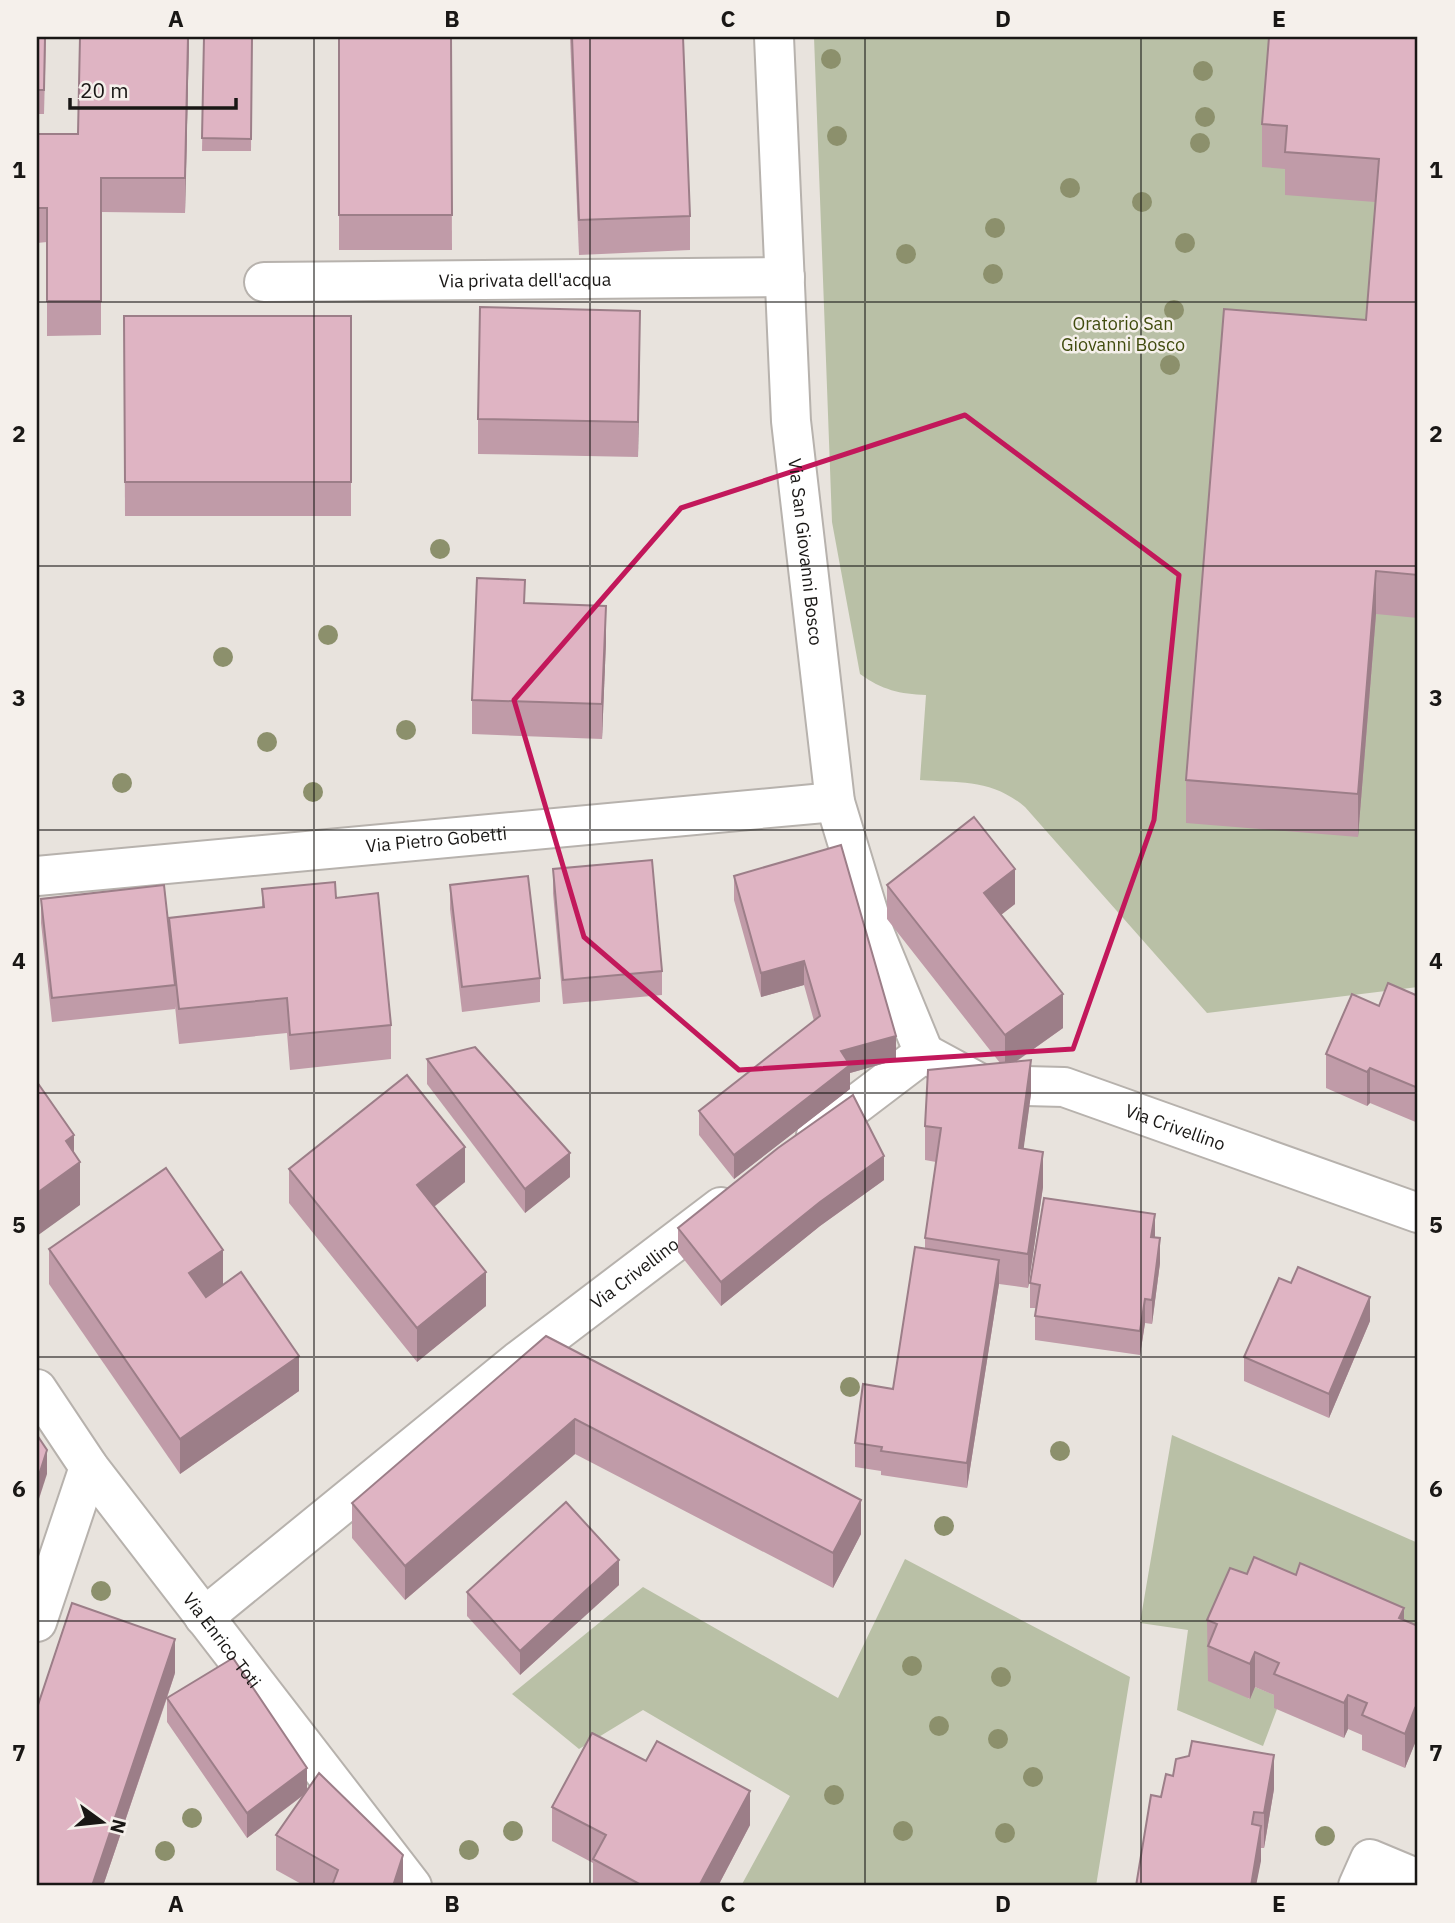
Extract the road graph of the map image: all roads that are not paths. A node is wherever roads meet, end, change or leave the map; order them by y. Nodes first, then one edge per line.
1 (774, 37) edge
2 (785, 277) junction
3 (264, 282) dead end
4 (835, 802) junction
5 (37, 876) edge
6 (924, 1053) junction
7 (792, 1153) edge
8 (748, 1186) edge
9 (1418, 1213) edge
10 (37, 1389) edge
11 (89, 1467) junction
12 (204, 1617) junction
13 (37, 1622) edge
14 (1418, 1879) edge
15 (412, 1886) edge
16 (1358, 1886) edge

1 - 2 street, Via San Giovanni Bosco
2 - 3 street, Via privata dell'acqua
2 - 4 street, Via San Giovanni Bosco
4 - 5 street, Via Pietro Gobetti
4 - 6 street, Via San Giovanni Bosco
6 - 7 street
6 - 9 street, Via Crivellino
8 - 12 street, Via Crivellino
10 - 11 street, Via Enrico Toti
11 - 12 street, Via Enrico Toti
11 - 13 street
12 - 15 street, Via Enrico Toti
14 - 16 street

